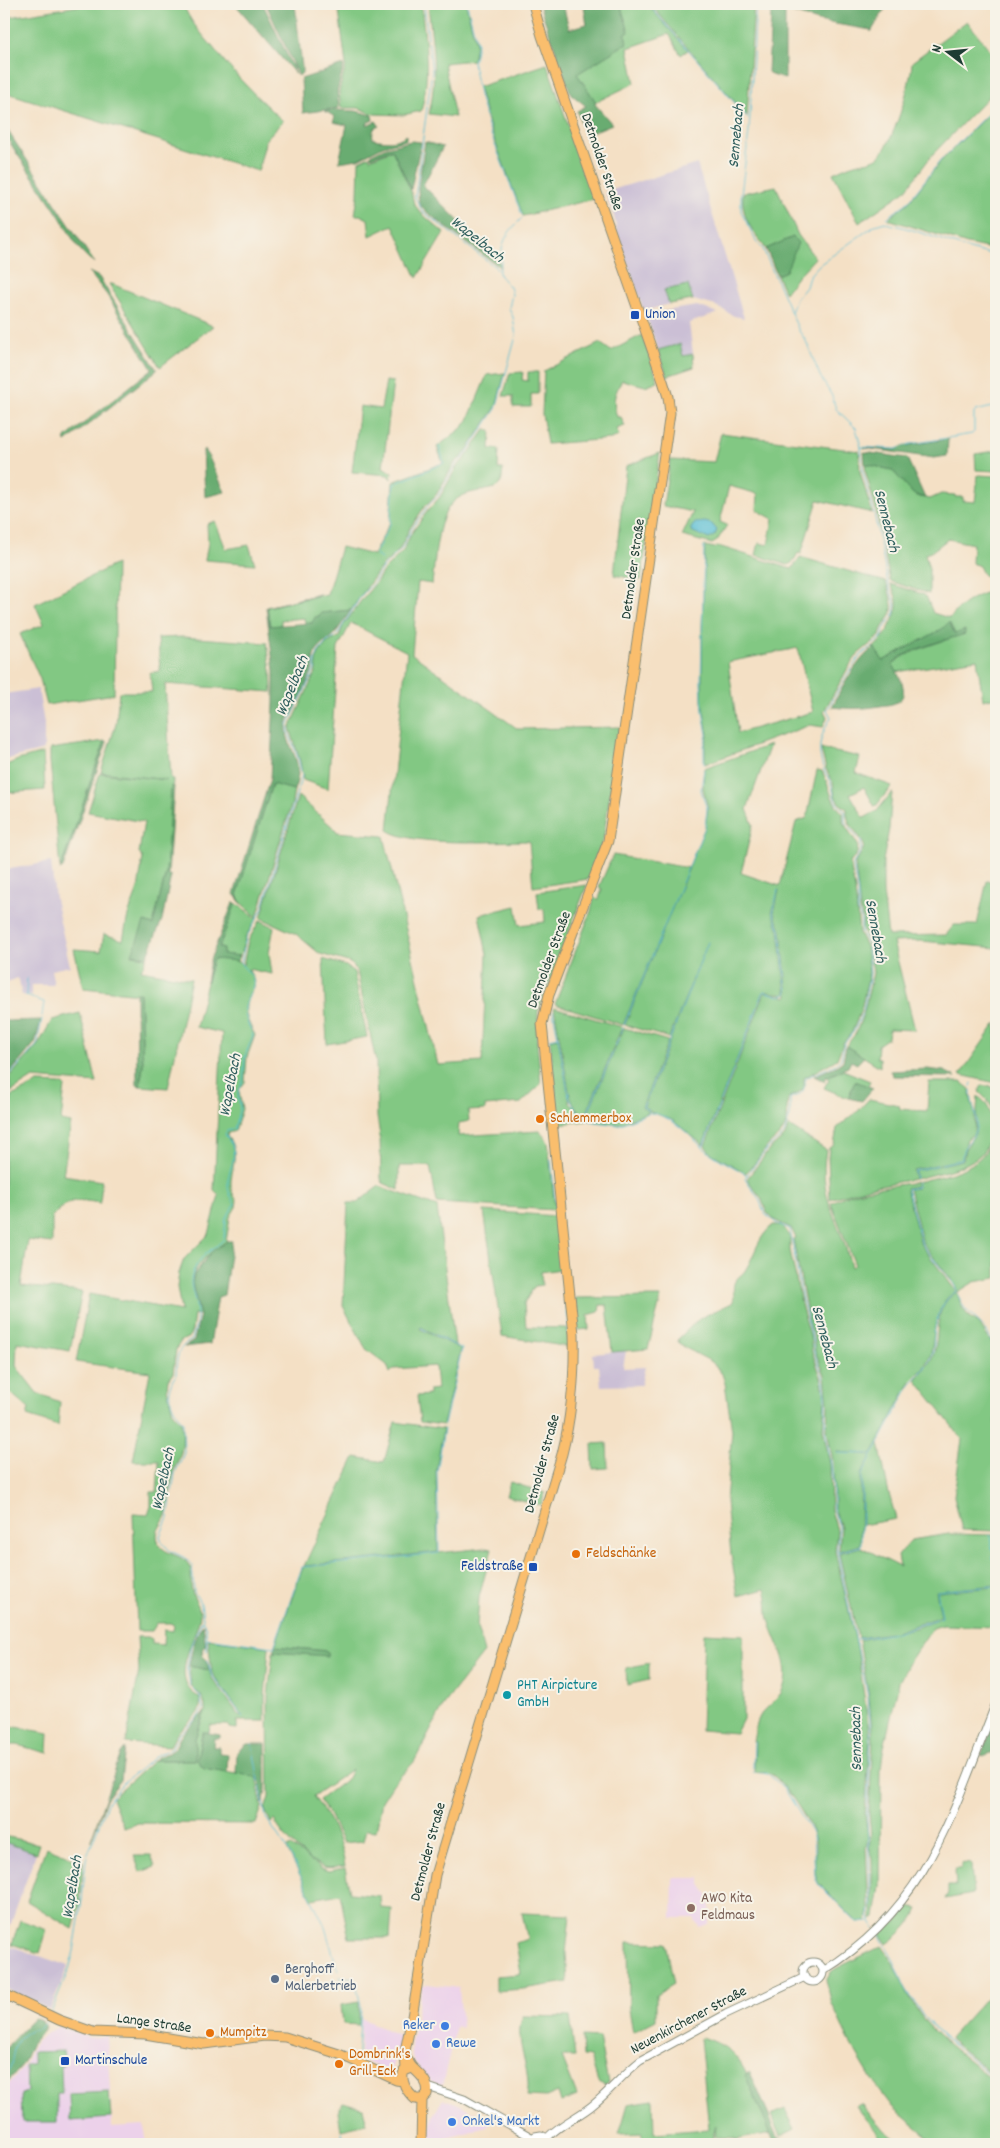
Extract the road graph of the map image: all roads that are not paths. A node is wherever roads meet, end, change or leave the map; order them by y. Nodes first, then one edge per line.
1 (533, 4) edge
2 (996, 1703) edge
3 (821, 1967) junction
4 (804, 1977) junction
5 (4, 1994) edge
6 (406, 2073) junction
7 (423, 2094) junction
8 (532, 2141) edge
9 (548, 2141) edge
10 (421, 2144) edge

1 - 6 main road, Detmolder Straße
2 - 3 street
3 - 4 street
3 - 4 street
4 - 9 street, Neuenkirchener Straße
5 - 6 main road, Lange Straße
6 - 7 main road
6 - 7 main road
7 - 8 street
7 - 10 main road
8 - 9 street

